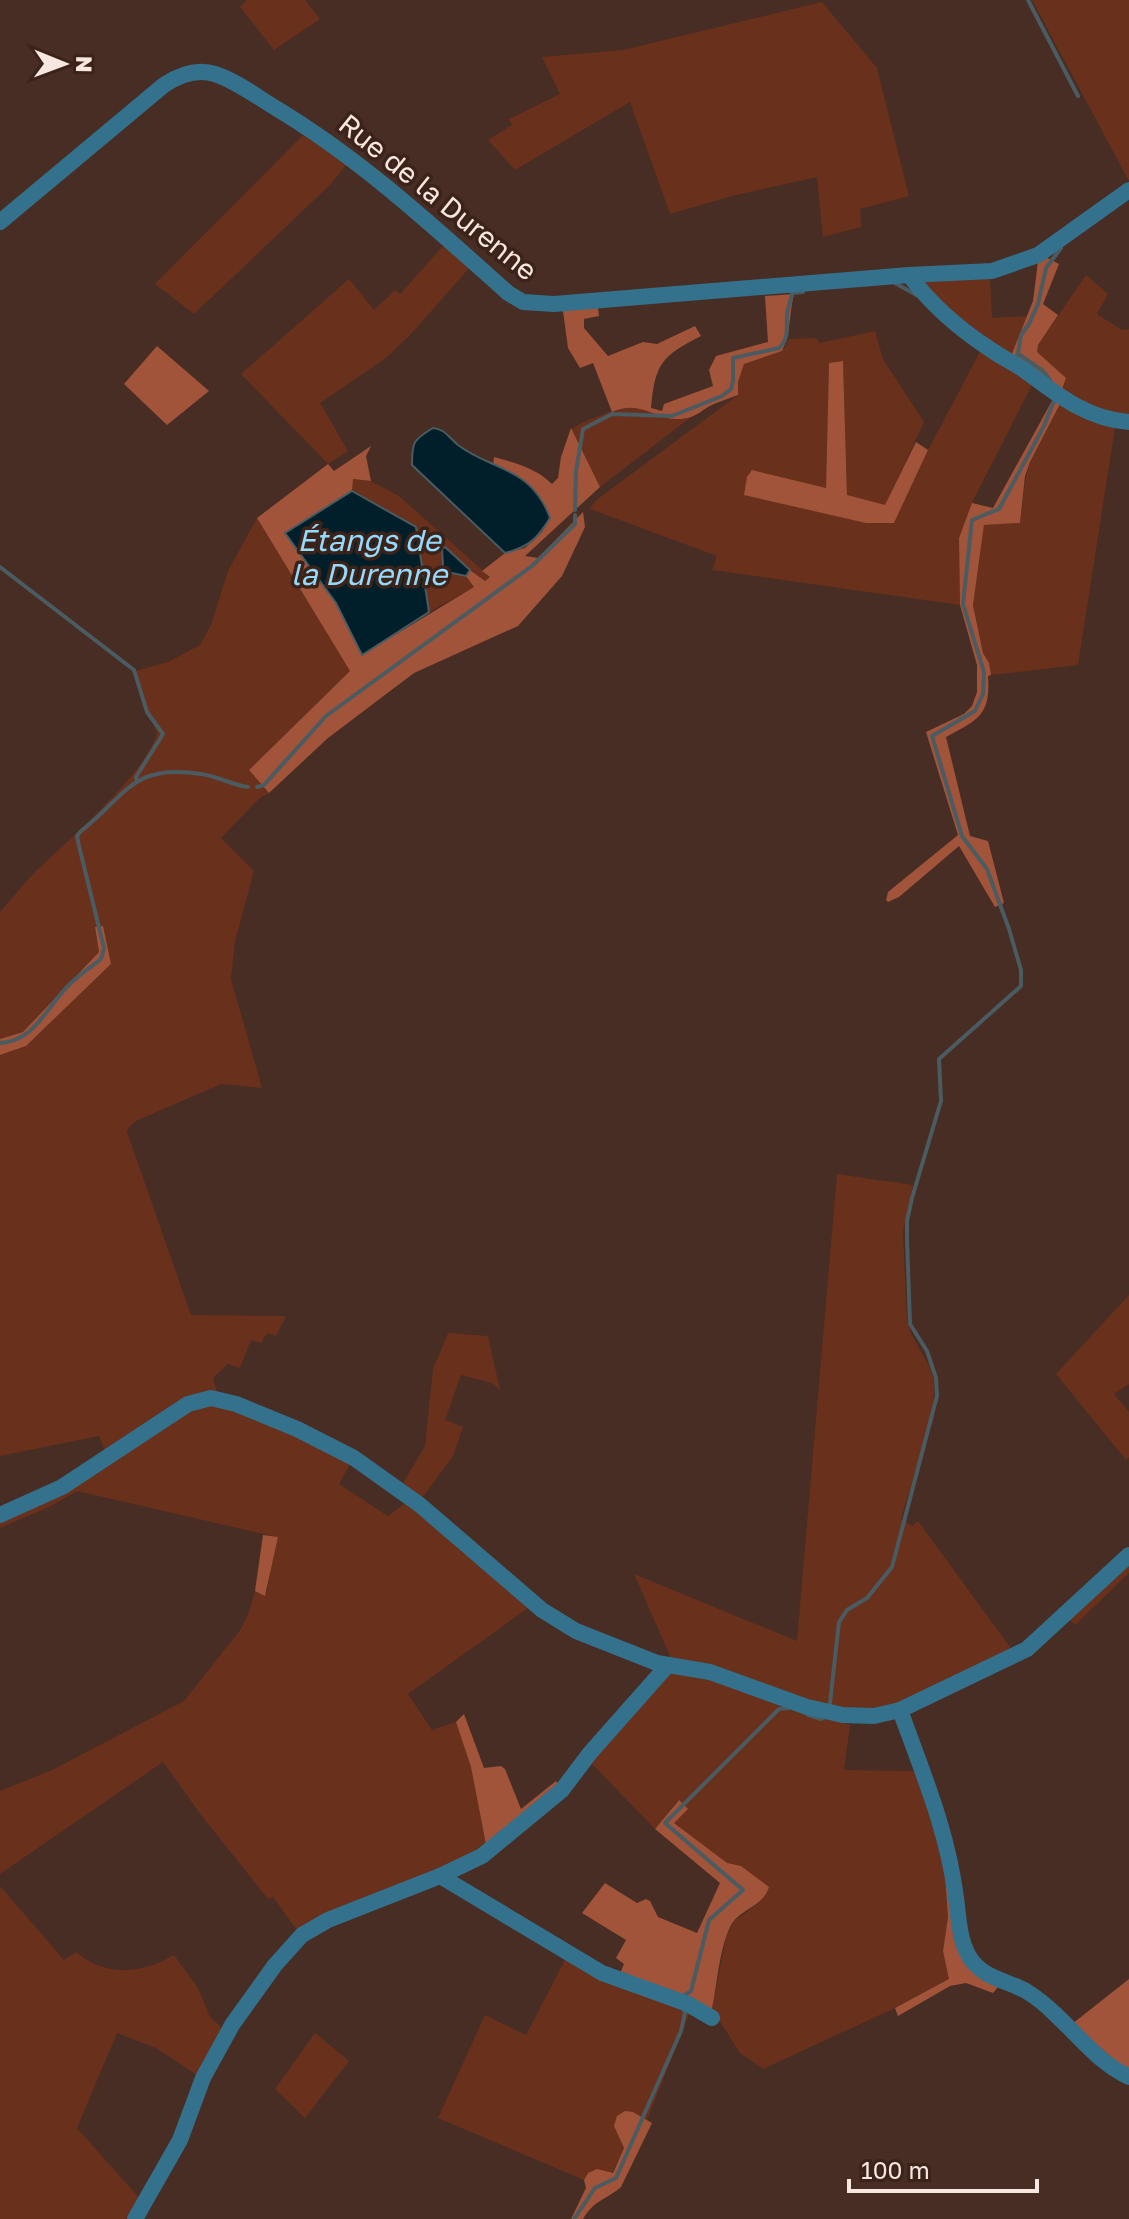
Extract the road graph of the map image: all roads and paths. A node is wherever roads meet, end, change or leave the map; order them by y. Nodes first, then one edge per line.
1 (1129, 190) edge
2 (0, 222) edge
3 (909, 275) junction
4 (1129, 422) edge
5 (0, 1515) edge
6 (1129, 1555) edge
7 (667, 1666) junction
8 (900, 1710) junction
9 (473, 1862) junction
10 (440, 1876) junction
11 (471, 1895) junction
12 (712, 2018) dead end
13 (1129, 2077) edge
14 (135, 2219) edge

1 - 3 street, Rue de la Durenne
2 - 3 street, Rue de la Durenne
3 - 4 street
5 - 7 street
6 - 8 street
7 - 8 street
7 - 9 street
8 - 13 street
9 - 10 street
9 - 11 street
10 - 11 street
10 - 14 street
11 - 12 street

